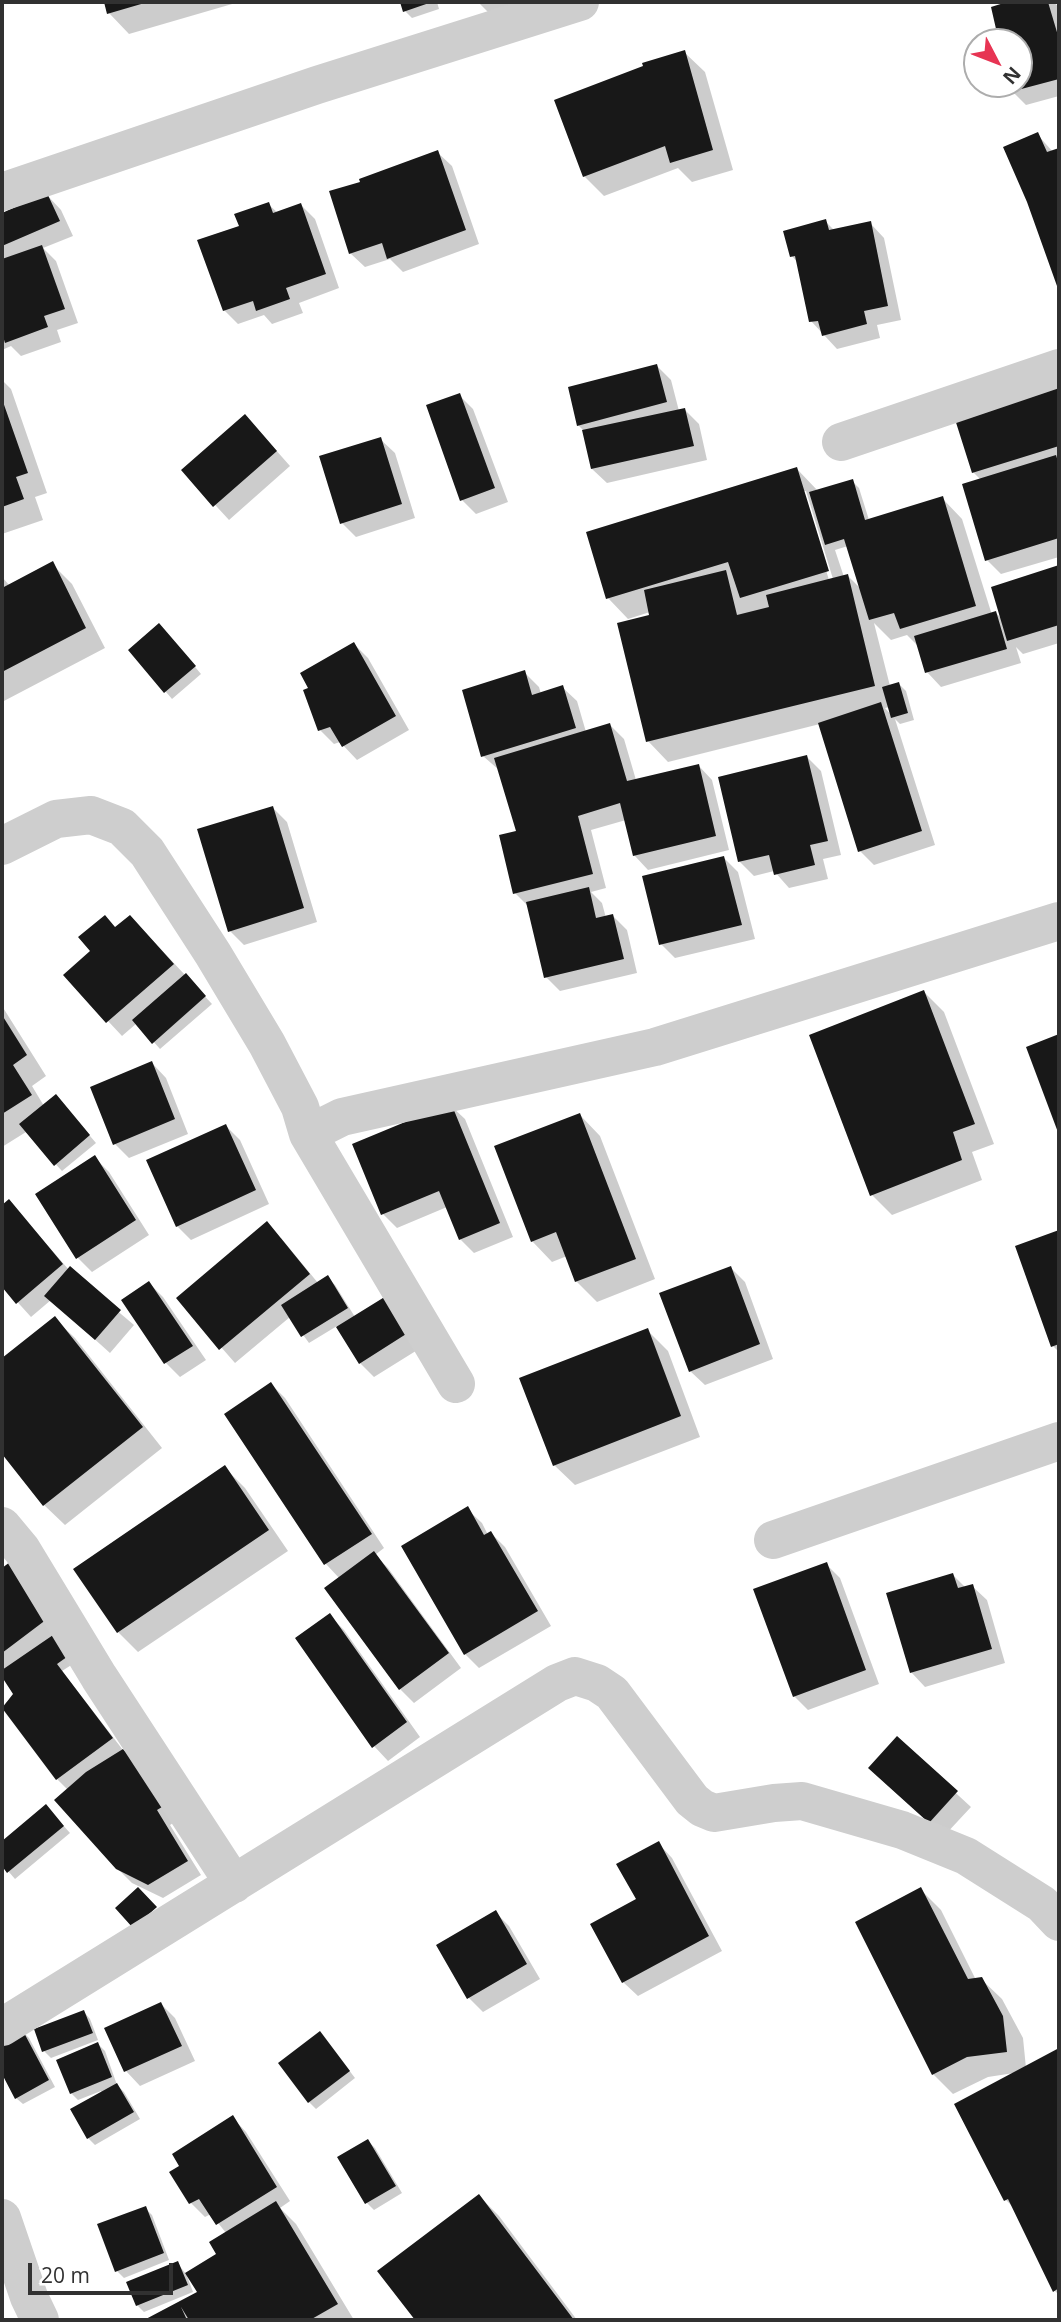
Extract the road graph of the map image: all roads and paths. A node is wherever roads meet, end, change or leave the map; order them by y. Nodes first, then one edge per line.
1 (580, 2) edge
2 (2, 192) edge
3 (1059, 368) edge
4 (841, 442) dead end
5 (2, 846) edge
6 (1059, 921) edge
7 (308, 1134) junction
8 (456, 1384) dead end
9 (1059, 1441) edge
10 (2, 1526) edge
11 (774, 1540) dead end
12 (234, 1884) junction
13 (1059, 1922) edge
14 (2, 2027) edge
15 (2, 2218) edge
16 (40, 2320) edge

1 - 2 street
3 - 4 street
5 - 7 street
6 - 7 street
7 - 8 street
9 - 11 street
10 - 12 street
12 - 13 street
12 - 14 street
15 - 16 street

